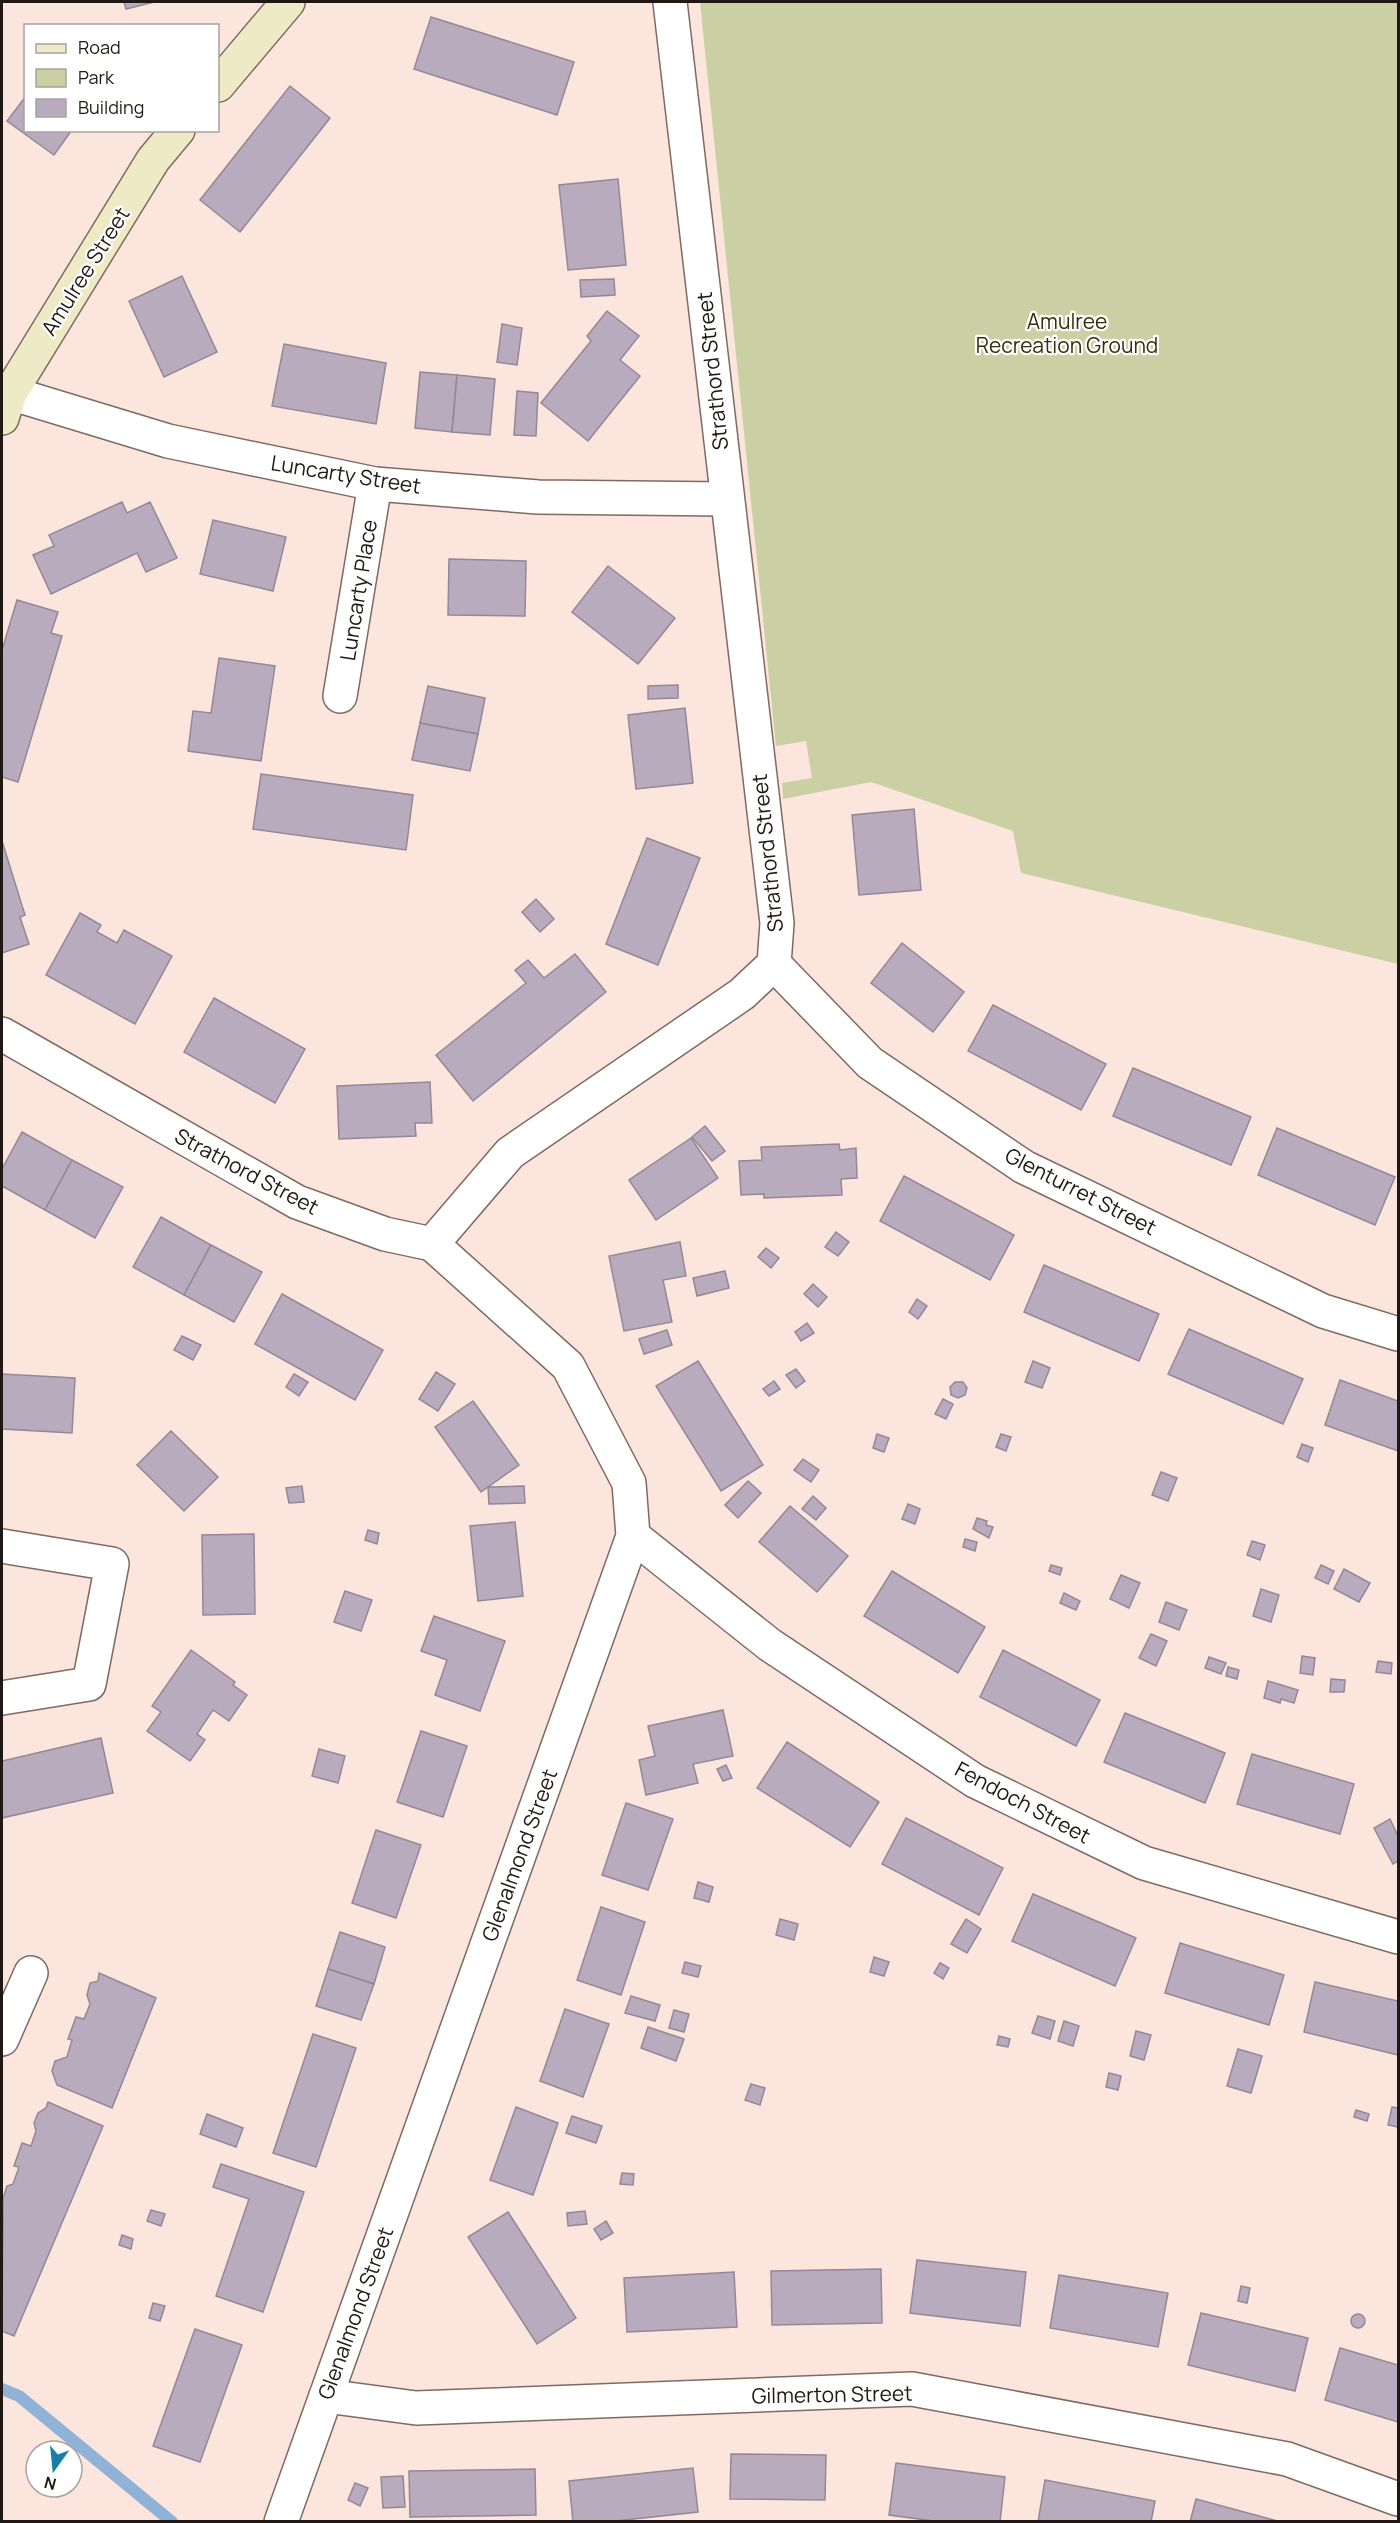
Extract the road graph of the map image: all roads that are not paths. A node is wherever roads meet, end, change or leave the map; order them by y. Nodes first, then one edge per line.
1 (288, 2) edge
2 (669, 2) edge
3 (219, 84) edge
4 (176, 132) edge
5 (6, 406) edge
6 (375, 484) junction
7 (726, 499) junction
8 (340, 696) dead end
9 (774, 964) junction
10 (2, 1034) edge
11 (432, 1244) junction
12 (1398, 1334) edge
13 (633, 1536) junction
14 (2, 1546) edge
15 (2, 1698) edge
16 (1398, 1936) edge
17 (31, 1973) dead end
18 (2, 2039) edge
19 (326, 2396) junction
20 (1398, 2499) edge
21 (281, 2522) edge

1 - 3 street
2 - 7 street, Strathord Street
4 - 5 street, Amulree Street
5 - 6 street, Luncarty Street
6 - 7 street, Luncarty Street
6 - 8 street, Luncarty Place
7 - 9 street, Strathord Street
9 - 11 street, Strathord Street
9 - 12 street, Glenturret Street
10 - 11 street, Strathord Street
11 - 13 street, Glenalmond Street
13 - 16 street, Fendoch Street
13 - 19 street, Glenalmond Street
14 - 15 street
17 - 18 street
19 - 20 street, Gilmerton Street
19 - 21 street, Glenalmond Street

